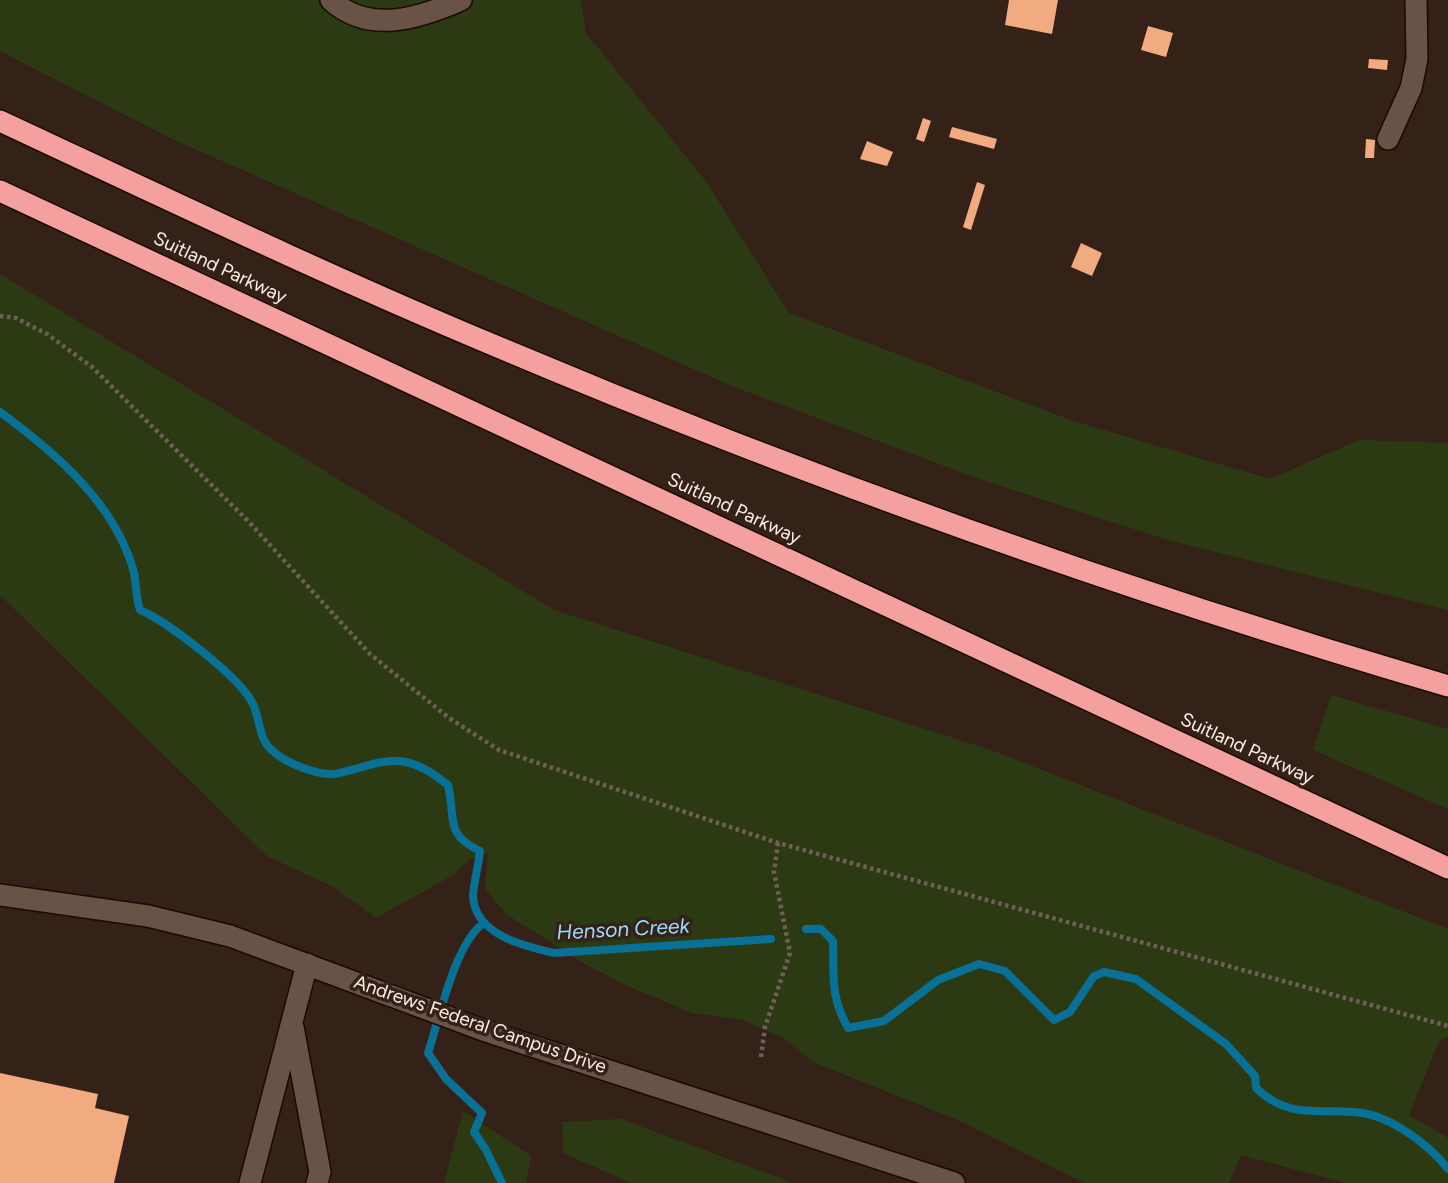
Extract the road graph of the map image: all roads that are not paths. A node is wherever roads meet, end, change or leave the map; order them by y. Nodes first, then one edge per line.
1 (331, 0) edge
2 (461, 0) edge
3 (1416, 0) edge
4 (0, 121) edge
5 (1388, 139) dead end
6 (0, 191) edge
7 (1448, 686) edge
8 (1448, 868) edge
9 (0, 895) edge
10 (307, 964) junction
11 (292, 1020) junction
12 (949, 1182) edge
13 (250, 1183) edge
14 (317, 1183) edge

1 - 2 street
3 - 5 street
4 - 7 highway, Suitland Parkway
6 - 8 highway, Suitland Parkway
9 - 10 street, Andrews Federal Campus Drive
10 - 11 street
10 - 12 street, Andrews Federal Campus Drive
11 - 13 street
11 - 14 street

